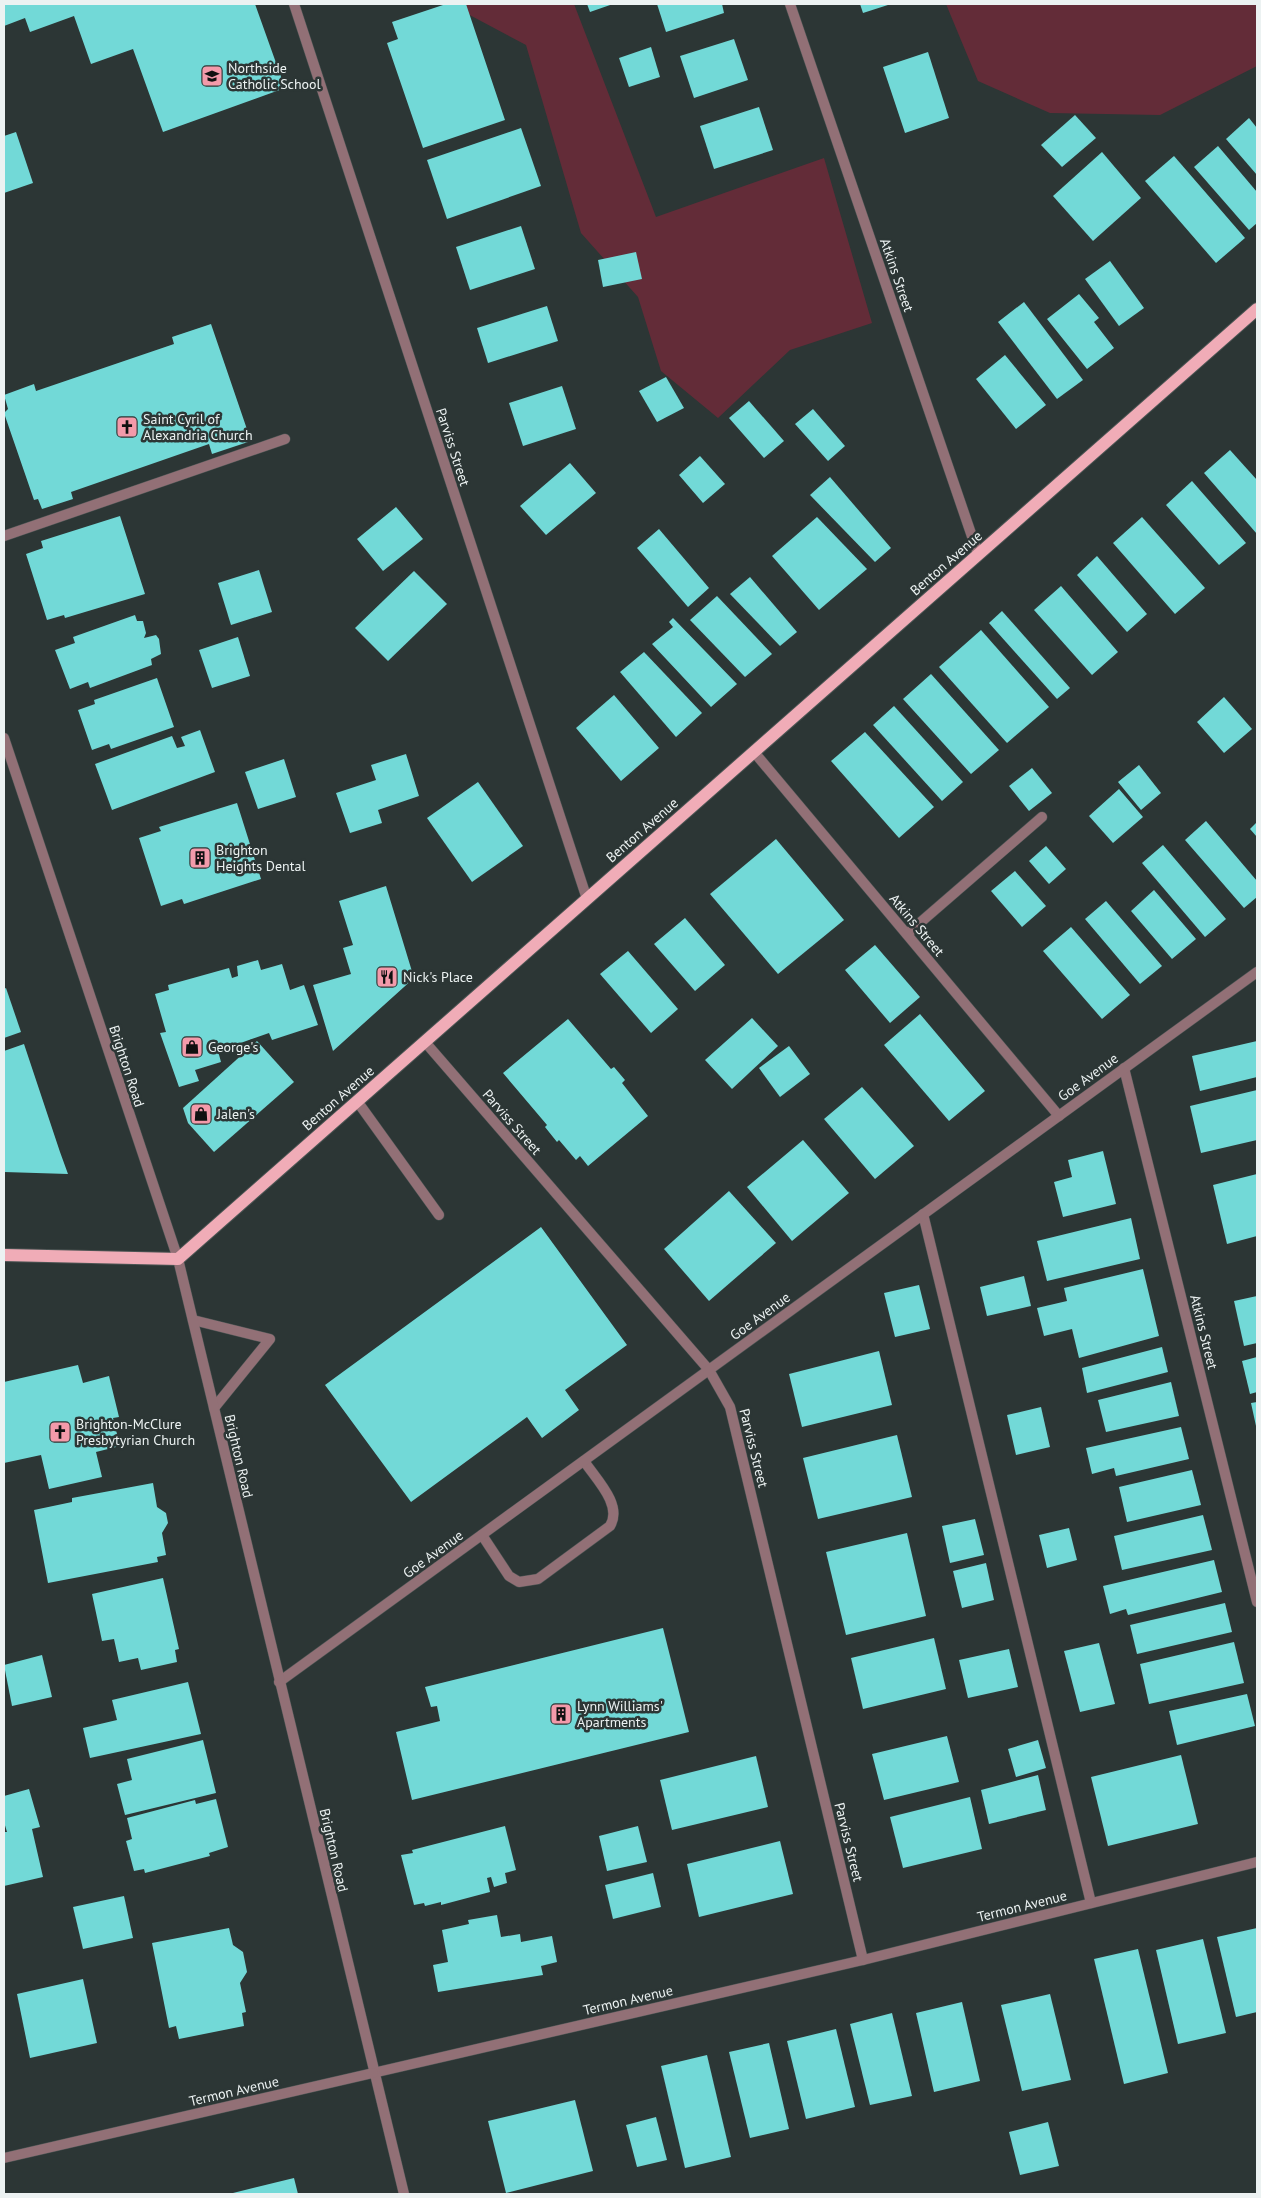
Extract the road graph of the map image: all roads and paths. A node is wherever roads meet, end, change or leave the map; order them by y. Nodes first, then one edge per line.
1 (294, 4) edge
2 (790, 4) edge
3 (1257, 309) edge
4 (285, 439) dead end
5 (4, 536) edge
6 (978, 554) junction
7 (4, 738) edge
8 (754, 752) junction
9 (1042, 817) dead end
10 (587, 899) junction
11 (907, 934) junction
12 (1257, 972) edge
13 (425, 1042) junction
14 (1124, 1068) junction
15 (357, 1101) junction
16 (1059, 1116) junction
17 (923, 1214) junction
18 (439, 1215) dead end
19 (4, 1256) edge
20 (178, 1259) junction
21 (193, 1320) junction
22 (709, 1370) junction
23 (214, 1408) junction
24 (584, 1460) junction
25 (482, 1535) junction
26 (1257, 1602) edge
27 (279, 1682) junction
28 (1257, 1862) edge
29 (1091, 1904) junction
30 (863, 1960) junction
31 (373, 2073) junction
32 (4, 2158) edge
33 (404, 2194) edge

1 - 10 street, Parviss Street
2 - 6 street, Atkins Street
3 - 6 main road, Benton Avenue
4 - 5 street
6 - 8 main road, Benton Avenue
7 - 20 street, Brighton Road
8 - 10 main road, Benton Avenue
8 - 11 street, Atkins Street
9 - 11 street
10 - 13 main road, Benton Avenue
11 - 16 street, Atkins Street
12 - 14 street, Goe Avenue
13 - 15 main road, Benton Avenue
13 - 22 street, Parviss Street
14 - 16 street, Goe Avenue
14 - 26 street, Atkins Street
15 - 18 street
15 - 20 main road, Benton Avenue
16 - 17 street, Goe Avenue
17 - 22 street, Goe Avenue
17 - 29 street
19 - 20 main road
20 - 21 street, Brighton Road
21 - 23 street, Brighton Road
21 - 23 street
22 - 24 street, Goe Avenue
22 - 30 street, Parviss Street
23 - 27 street, Brighton Road
24 - 25 street, Goe Avenue
24 - 25 street
25 - 27 street, Goe Avenue
27 - 31 street, Brighton Road
28 - 29 street, Termon Avenue
29 - 30 street, Termon Avenue
30 - 31 street, Termon Avenue
31 - 32 street, Termon Avenue
31 - 33 street, Brighton Road

